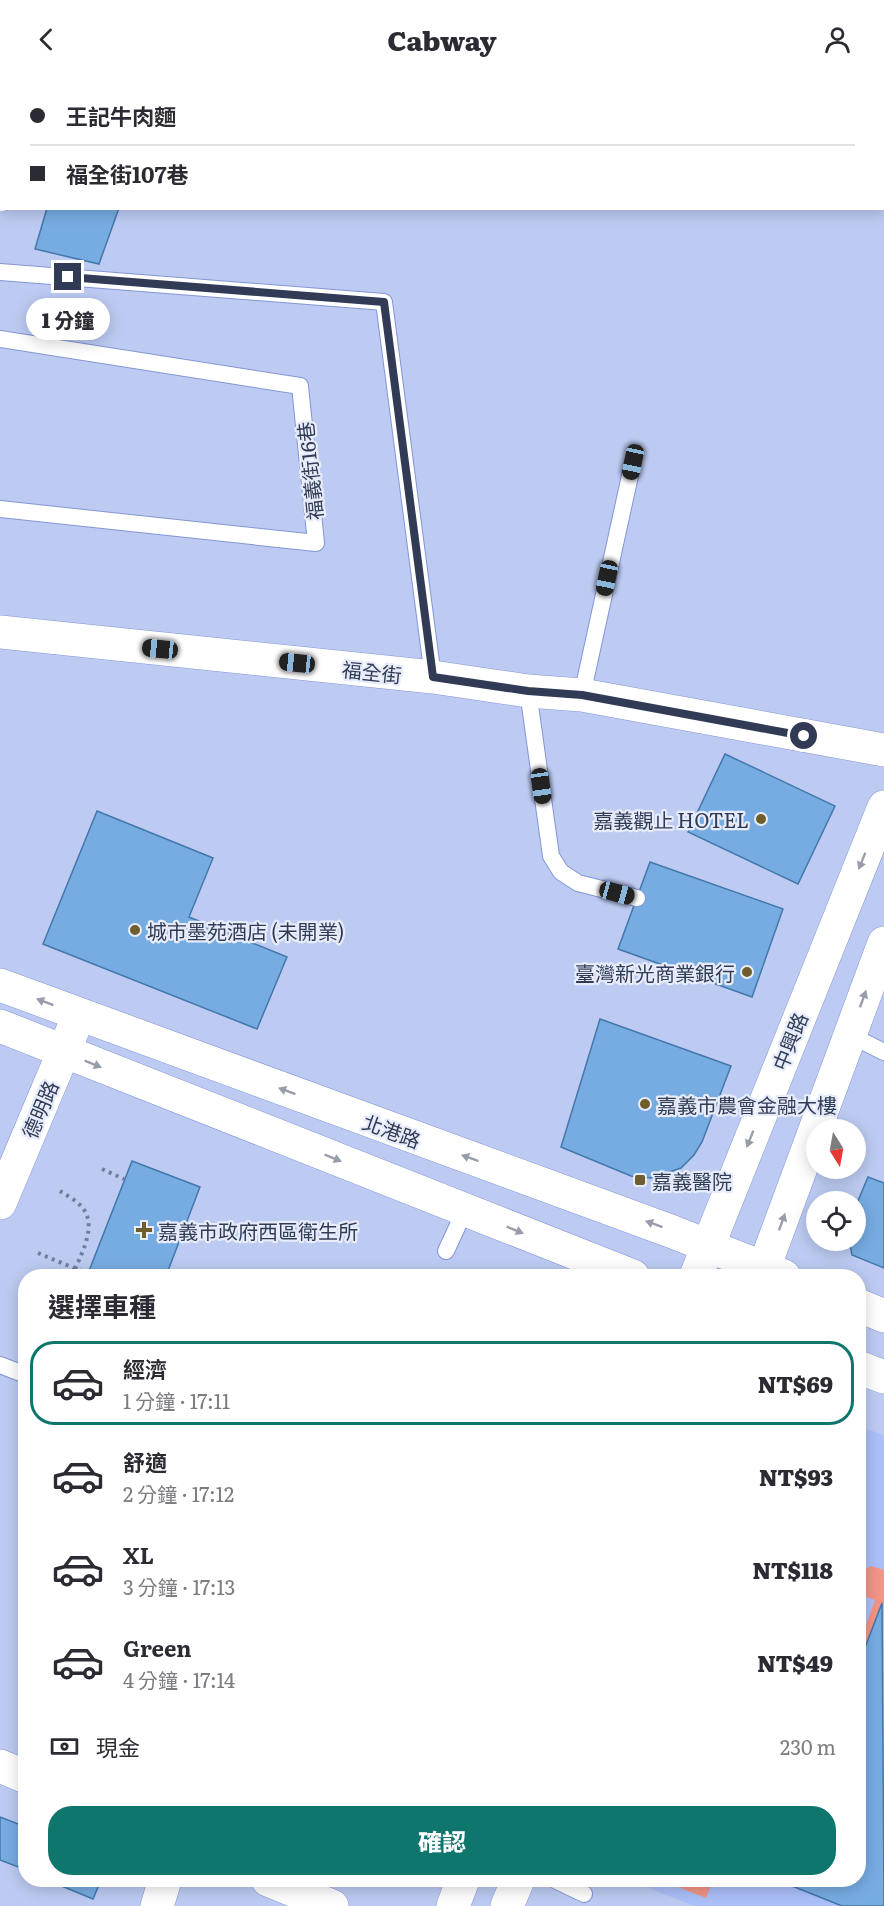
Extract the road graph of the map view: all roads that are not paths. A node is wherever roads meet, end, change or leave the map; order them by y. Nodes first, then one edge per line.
1 (0, 272) edge
2 (0, 339) edge
3 (633, 462) dead end
4 (0, 509) edge
5 (0, 632) edge
6 (433, 677) junction
7 (528, 691) junction
8 (582, 695) junction
9 (884, 750) edge
10 (884, 807) edge
11 (637, 898) dead end
12 (884, 943) edge
13 (0, 985) edge
14 (79, 1015) junction
15 (0, 1026) edge
16 (850, 1035) junction
17 (64, 1052) junction
18 (884, 1052) edge
19 (0, 1203) edge
20 (465, 1210) junction
21 (709, 1245) junction
22 (446, 1251) dead end
23 (615, 1269) edge
24 (699, 1269) edge
25 (759, 1269) edge
26 (772, 1269) edge
27 (866, 1308) edge
28 (884, 1316) edge
29 (0, 1365) edge
30 (866, 1370) edge
31 (18, 1372) edge
32 (884, 1377) edge
33 (0, 1766) edge
34 (18, 1774) edge
35 (163, 1887) edge
36 (285, 1887) edge
37 (460, 1887) edge
38 (515, 1887) edge
39 (570, 1887) edge
40 (584, 1894) dead end
41 (157, 1906) edge
42 (332, 1906) edge
43 (453, 1906) edge
44 (507, 1906) edge

1 - 6 lane
2 - 4 lane, 福義街16巷
3 - 8 lane
5 - 6 street, 福全街
6 - 7 street, 福全街
7 - 8 street, 福全街
7 - 11 lane
8 - 9 street, 福全街
10 -> 21 street, 中興路
16 -> 12 street
14 -> 13 street, 北港路
14 - 17 street, 德明路
21 -> 14 street, 北港路
15 - 17 street
16 - 18 lane
26 -> 16 street
17 - 19 street, 德明路
17 -> 20 street
20 - 22 lane
20 -> 23 street
21 - 24 street, 中興路
21 - 25 street, 北港路
27 - 28 street
29 - 31 lane
30 - 32 street
33 - 34 street
35 - 41 street
36 - 42 street
37 - 43 street
38 - 44 street
39 - 40 lane

